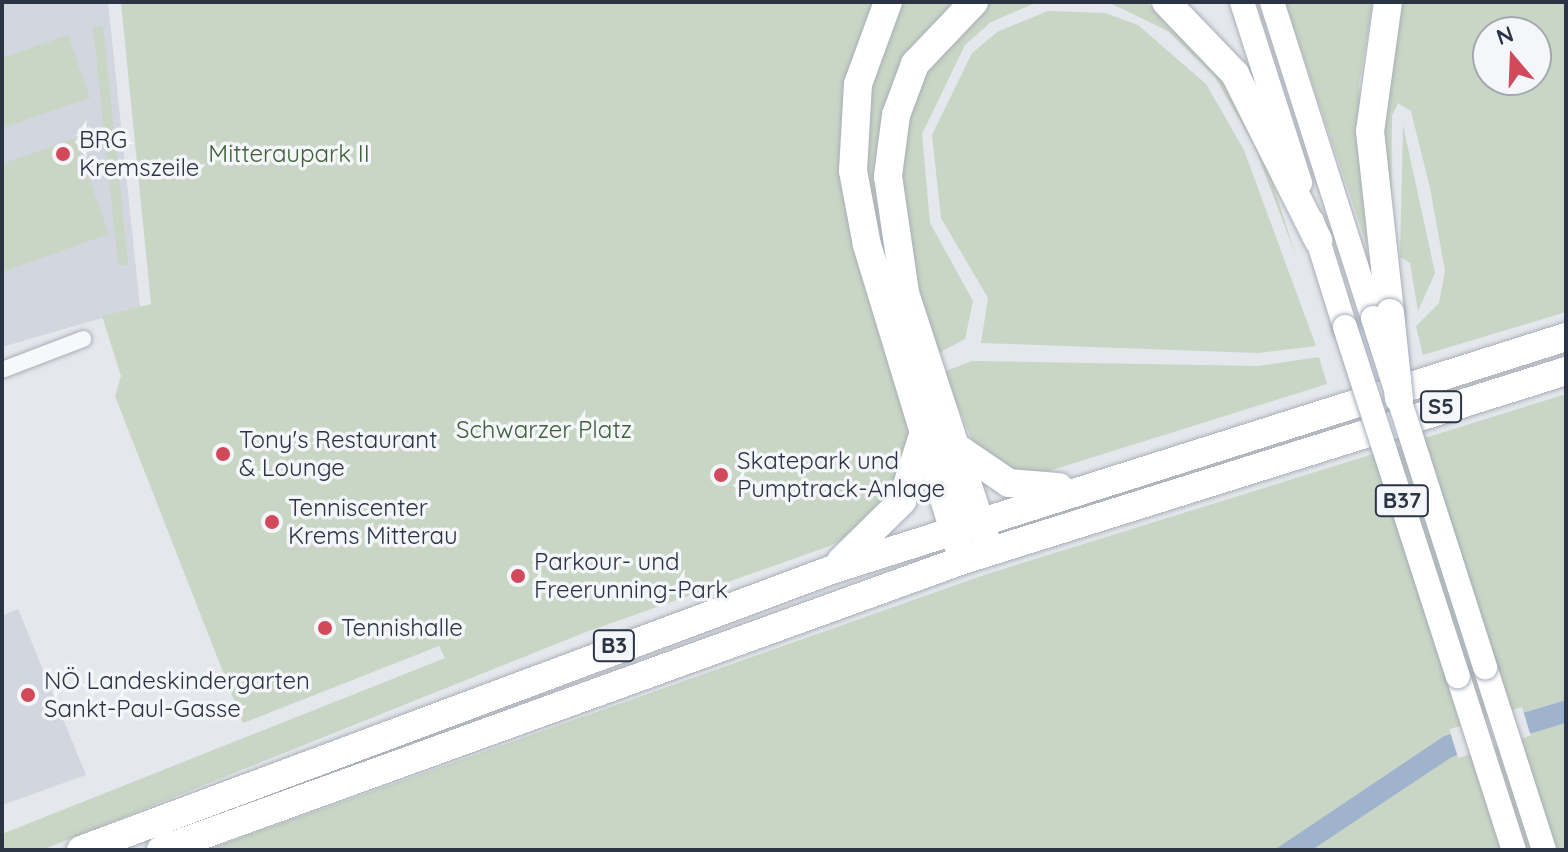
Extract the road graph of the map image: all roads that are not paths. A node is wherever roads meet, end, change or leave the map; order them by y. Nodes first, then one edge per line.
1 (888, 2) edge
2 (974, 2) edge
3 (1166, 2) edge
4 (1242, 2) edge
5 (1272, 2) edge
6 (1388, 2) edge
7 (1318, 240) junction
8 (1382, 316) junction
9 (1566, 337) edge
10 (83, 339) dead end
11 (2, 370) edge
12 (1566, 371) edge
13 (1399, 399) joint
14 (1306, 415) joint
15 (924, 431) junction
16 (1317, 445) joint
17 (956, 447) junction
18 (1077, 487) junction
19 (966, 525) junction
20 (976, 556) junction
21 (831, 570) junction
22 (81, 850) edge
23 (161, 850) edge
24 (1514, 850) edge
25 (1544, 850) edge

1 - 15 highway
2 - 17 highway
3 - 7 highway
4 - 7 main road, B37
5 - 8 main road
6 - 8 highway
7 - 24 main road, B37, bridge
8 - 13 highway, bridge
9 - 14 highway, S5
10 - 11 street
12 - 16 highway, S5
13 - 25 main road, B37, bridge
14 - 18 highway, B3
15 - 19 highway
15 - 21 highway
16 - 20 highway, B3
17 - 18 highway
17 - 19 highway
18 - 19 highway, B3
19 - 20 highway
19 - 21 highway, B3
20 - 23 highway, B3
21 - 22 highway, B3

